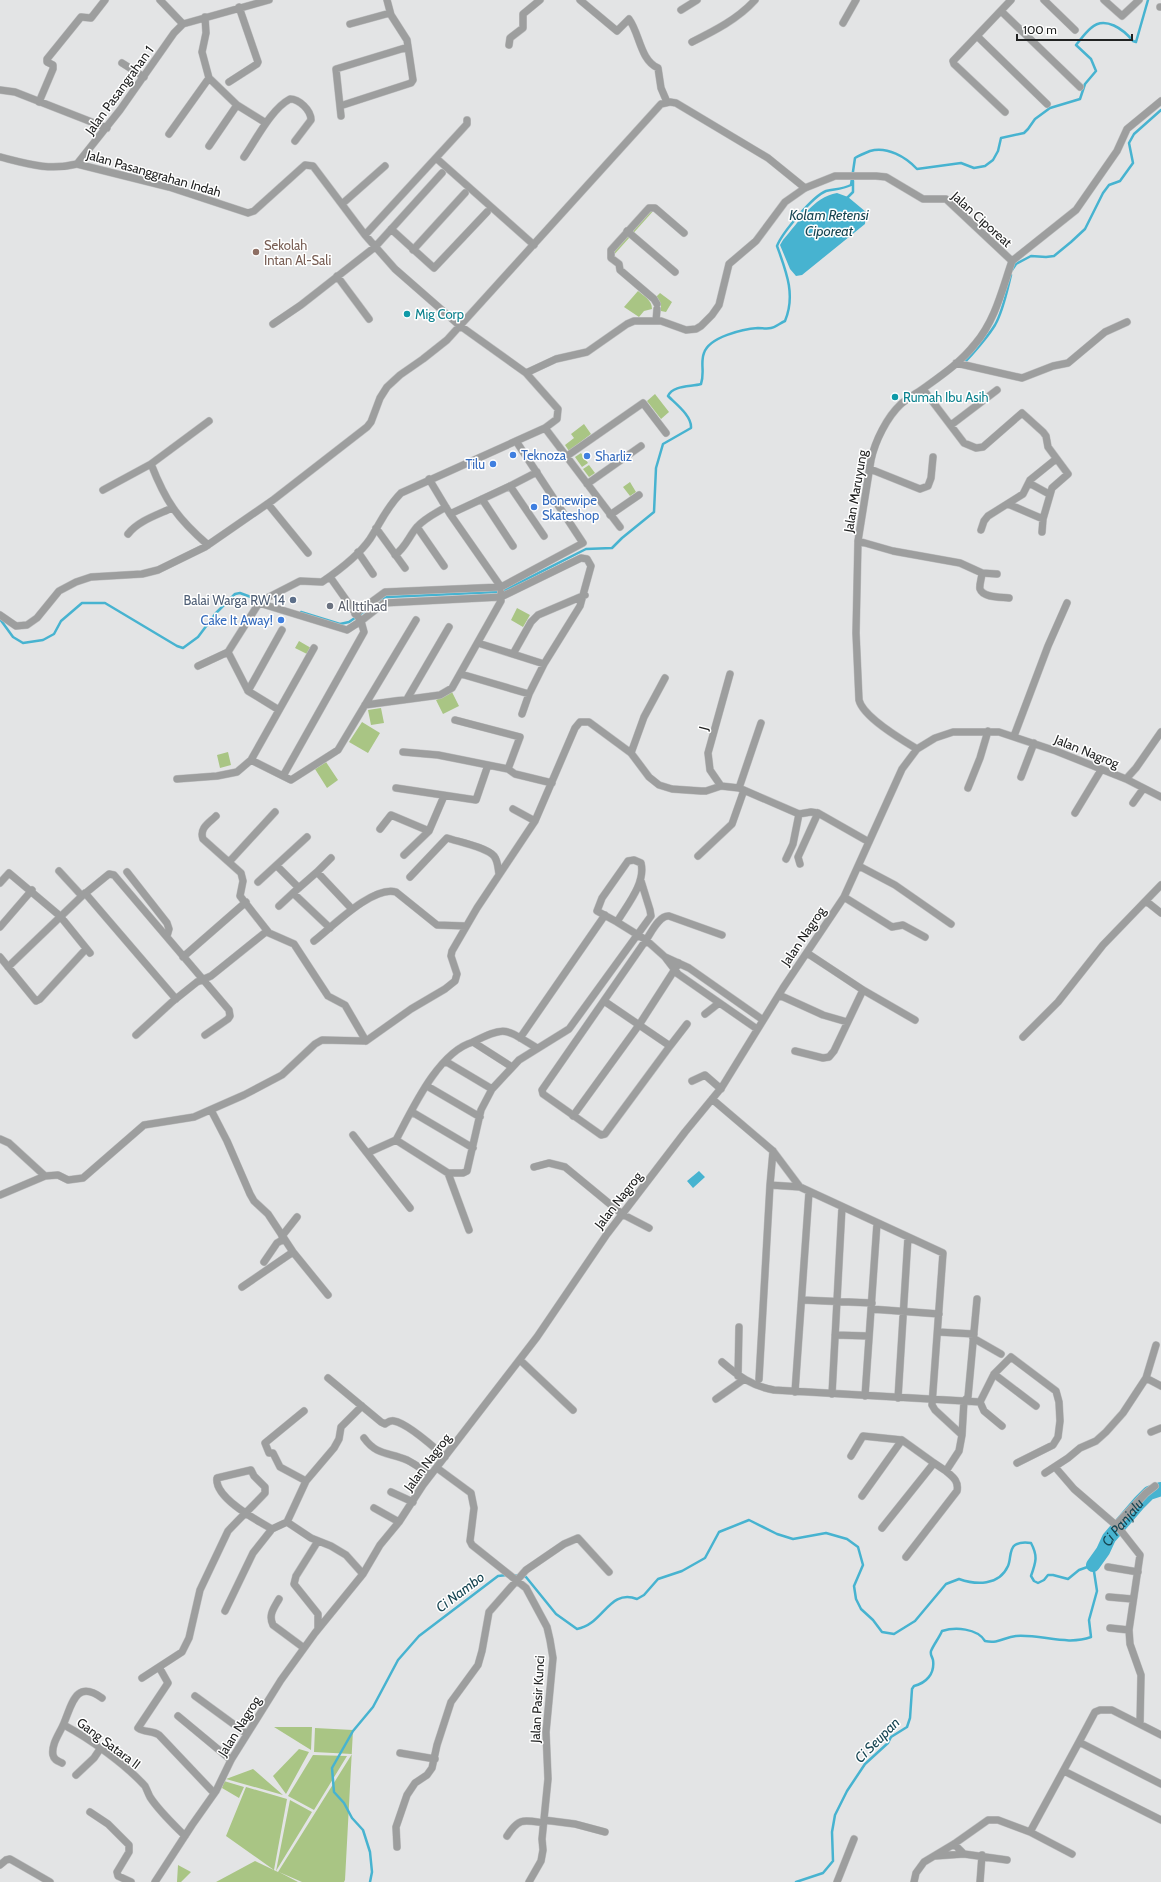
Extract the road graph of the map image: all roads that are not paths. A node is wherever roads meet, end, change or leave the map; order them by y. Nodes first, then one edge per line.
1 (105, 0) edge
2 (160, 0) edge
3 (269, 0) edge
4 (386, 0) edge
5 (540, 0) edge
6 (580, 0) edge
7 (697, 0) edge
8 (754, 0) edge
9 (856, 0) edge
10 (1011, 0) edge
11 (1044, 0) edge
12 (1104, 0) edge
13 (1139, 0) edge
14 (239, 7) junction
15 (681, 10) dead end
16 (1001, 11) junction
17 (390, 13) junction
18 (205, 17) junction
19 (843, 23) dead end
20 (183, 24) junction
21 (350, 24) dead end
22 (1075, 30) dead end
23 (977, 36) junction
24 (692, 42) dead end
25 (509, 45) dead end
26 (408, 47) junction
27 (122, 63) dead end
28 (144, 77) junction
29 (208, 78) junction
30 (229, 82) dead end
31 (1080, 87) dead end
32 (0, 90) edge
33 (1161, 101) edge
34 (39, 102) junction
35 (667, 102) junction
36 (1047, 104) dead end
37 (237, 105) junction
38 (340, 106) junction
39 (1005, 112) dead end
40 (340, 116) dead end
41 (467, 120) dead end
42 (266, 123) junction
43 (107, 128) junction
44 (169, 134) dead end
45 (295, 141) dead end
46 (209, 146) dead end
47 (0, 157) edge
48 (244, 158) dead end
49 (436, 158) junction
50 (78, 164) junction
51 (385, 166) dead end
52 (442, 173) dead end
53 (805, 188) junction
54 (465, 193) dead end
55 (342, 204) junction
56 (487, 212) dead end
57 (391, 229) junction
58 (627, 231) junction
59 (684, 233) dead end
60 (365, 236) junction
61 (534, 245) junction
62 (375, 247) junction
63 (412, 250) junction
64 (1012, 261) junction
65 (675, 272) dead end
66 (337, 276) junction
67 (368, 319) dead end
68 (656, 321) junction
69 (1126, 322) dead end
70 (273, 324) dead end
71 (459, 325) junction
72 (956, 363) junction
73 (526, 373) junction
74 (923, 389) junction
75 (997, 390) dead end
76 (209, 421) dead end
77 (951, 425) junction
78 (545, 428) junction
79 (666, 432) dead end
80 (516, 442) junction
81 (641, 446) dead end
82 (567, 456) junction
83 (933, 458) dead end
84 (1056, 459) junction
85 (151, 464) junction
86 (870, 469) junction
87 (537, 472) junction
88 (430, 479) junction
89 (1029, 483) junction
90 (587, 484) junction
91 (510, 486) junction
92 (103, 490) dead end
93 (1050, 494) junction
94 (639, 495) dead end
95 (482, 498) junction
96 (268, 504) junction
97 (1008, 504) junction
98 (172, 508) junction
99 (448, 510) junction
100 (610, 515) junction
101 (1043, 520) junction
102 (417, 527) junction
103 (620, 527) dead end
104 (376, 528) junction
105 (981, 530) dead end
106 (1042, 532) dead end
107 (128, 534) dead end
108 (544, 536) dead end
109 (858, 541) junction
110 (208, 545) junction
111 (513, 546) dead end
112 (358, 552) junction
113 (308, 553) dead end
114 (395, 555) junction
115 (444, 566) dead end
116 (405, 568) dead end
117 (982, 572) junction
118 (373, 574) dead end
119 (997, 574) dead end
120 (330, 577) junction
121 (501, 587) junction
122 (584, 595) junction
123 (501, 597) junction
124 (1009, 598) dead end
125 (262, 601) junction
126 (1067, 603) dead end
127 (355, 614) junction
128 (1, 615) edge
129 (416, 620) dead end
130 (361, 621) junction
131 (449, 627) dead end
132 (282, 630) dead end
133 (478, 643) junction
134 (314, 648) dead end
135 (228, 652) junction
136 (513, 654) junction
137 (544, 664) junction
138 (198, 666) dead end
139 (461, 674) junction
140 (730, 674) dead end
141 (665, 678) dead end
142 (248, 692) junction
143 (529, 694) junction
144 (407, 699) junction
145 (366, 705) junction
146 (279, 710) junction
147 (522, 714) dead end
148 (456, 720) dead end
149 (761, 723) dead end
150 (988, 731) junction
151 (1161, 732) edge
152 (1014, 736) junction
153 (1034, 743) junction
154 (917, 749) junction
155 (403, 752) dead end
156 (630, 753) junction
157 (251, 760) junction
158 (488, 765) junction
159 (508, 770) junction
160 (1101, 770) junction
161 (283, 776) junction
162 (1021, 777) dead end
163 (177, 779) dead end
164 (1126, 779) junction
165 (552, 782) junction
166 (721, 786) junction
167 (396, 788) dead end
168 (968, 788) dead end
169 (741, 789) junction
170 (1143, 789) junction
171 (444, 796) junction
172 (1161, 797) edge
173 (1133, 803) dead end
174 (513, 809) dead end
175 (275, 812) dead end
176 (1075, 813) dead end
177 (799, 814) junction
178 (818, 814) junction
179 (216, 816) dead end
180 (535, 821) junction
181 (380, 829) dead end
182 (429, 831) junction
183 (307, 838) dead end
184 (869, 842) junction
185 (404, 855) dead end
186 (698, 856) dead end
187 (331, 858) dead end
188 (786, 859) dead end
189 (228, 862) junction
190 (800, 864) dead end
191 (277, 866) junction
192 (859, 866) junction
193 (58, 871) dead end
194 (127, 872) dead end
195 (317, 872) junction
196 (499, 874) junction
197 (410, 877) dead end
198 (641, 881) junction
199 (258, 882) dead end
200 (0, 883) edge
201 (1161, 885) edge
202 (32, 890) junction
203 (296, 890) junction
204 (84, 894) junction
205 (844, 897) junction
206 (1146, 901) junction
207 (246, 902) junction
208 (279, 906) dead end
209 (352, 909) junction
210 (1161, 913) edge
211 (605, 915) junction
212 (60, 916) junction
213 (617, 922) junction
214 (951, 924) dead end
215 (466, 926) junction
216 (0, 928) edge
217 (330, 928) junction
218 (267, 930) junction
219 (637, 935) junction
220 (722, 935) dead end
221 (167, 936) junction
222 (925, 937) dead end
223 (646, 940) junction
224 (314, 941) dead end
225 (807, 953) junction
226 (0, 957) edge
227 (183, 957) junction
228 (665, 957) junction
229 (679, 963) junction
230 (8, 966) junction
231 (674, 970) junction
232 (203, 979) junction
233 (863, 990) junction
234 (779, 996) junction
235 (176, 999) junction
236 (604, 1001) junction
237 (719, 1002) junction
238 (705, 1014) dead end
239 (763, 1020) junction
240 (915, 1020) dead end
241 (847, 1022) junction
242 (687, 1024) dead end
243 (640, 1025) junction
244 (757, 1029) junction
245 (205, 1034) dead end
246 (136, 1035) dead end
247 (1022, 1037) dead end
248 (520, 1038) junction
249 (366, 1041) junction
250 (473, 1042) junction
251 (670, 1046) junction
252 (536, 1048) junction
253 (795, 1051) dead end
254 (445, 1061) junction
255 (512, 1067) junction
256 (692, 1081) dead end
257 (427, 1086) junction
258 (492, 1089) junction
259 (721, 1089) junction
260 (712, 1100) junction
261 (211, 1110) junction
262 (412, 1112) junction
263 (573, 1116) junction
264 (480, 1117) junction
265 (353, 1135) dead end
266 (0, 1139) edge
267 (396, 1140) junction
268 (473, 1148) junction
269 (773, 1151) junction
270 (367, 1153) junction
271 (534, 1166) dead end
272 (448, 1173) junction
273 (45, 1176) junction
274 (770, 1185) junction
275 (800, 1187) junction
276 (810, 1192) junction
277 (0, 1195) edge
278 (842, 1207) junction
279 (410, 1208) dead end
280 (622, 1214) junction
281 (297, 1217) dead end
282 (877, 1223) junction
283 (649, 1228) dead end
284 (469, 1230) dead end
285 (283, 1237) junction
286 (908, 1237) junction
287 (293, 1252) junction
288 (264, 1262) dead end
289 (242, 1287) dead end
290 (328, 1295) dead end
291 (977, 1299) dead end
292 (802, 1300) junction
293 (837, 1302) junction
294 (871, 1306) junction
295 (903, 1311) junction
296 (939, 1314) junction
297 (739, 1327) dead end
298 (938, 1332) junction
299 (835, 1335) junction
300 (869, 1336) junction
301 (973, 1336) junction
302 (1156, 1345) dead end
303 (1001, 1354) dead end
304 (520, 1360) junction
305 (722, 1362) dead end
306 (994, 1374) junction
307 (328, 1378) dead end
308 (741, 1378) junction
309 (1146, 1378) junction
310 (759, 1379) dead end
311 (1161, 1386) edge
312 (795, 1392) junction
313 (832, 1394) junction
314 (865, 1396) junction
315 (898, 1398) junction
316 (716, 1399) dead end
317 (933, 1399) junction
318 (964, 1401) junction
319 (980, 1402) junction
320 (362, 1406) junction
321 (1036, 1406) dead end
322 (304, 1410) dead end
323 (573, 1410) dead end
324 (1002, 1426) dead end
325 (1161, 1428) edge
326 (1151, 1432) dead end
327 (962, 1435) junction
328 (364, 1438) dead end
329 (902, 1440) junction
330 (851, 1456) dead end
331 (445, 1458) junction
332 (934, 1463) junction
333 (1017, 1463) dead end
334 (1055, 1467) junction
335 (437, 1468) junction
336 (946, 1471) junction
337 (1045, 1473) dead end
338 (431, 1475) junction
339 (306, 1481) junction
340 (1154, 1486) dead end
341 (391, 1492) dead end
342 (862, 1496) dead end
343 (413, 1502) junction
344 (374, 1508) dead end
345 (245, 1514) junction
346 (287, 1522) junction
347 (399, 1522) junction
348 (1117, 1526) junction
349 (272, 1528) junction
350 (882, 1528) dead end
351 (318, 1541) junction
352 (906, 1557) dead end
353 (1108, 1567) dead end
354 (609, 1572) dead end
355 (1138, 1572) junction
356 (363, 1574) junction
357 (516, 1579) junction
358 (1109, 1598) dead end
359 (280, 1599) dead end
360 (1132, 1600) junction
361 (225, 1611) dead end
362 (318, 1628) junction
363 (1110, 1628) dead end
364 (1129, 1630) junction
365 (304, 1648) junction
366 (159, 1667) junction
367 (142, 1678) dead end
368 (195, 1696) dead end
369 (102, 1698) dead end
370 (178, 1716) dead end
371 (1140, 1724) junction
372 (64, 1725) junction
373 (247, 1734) junction
374 (1161, 1735) edge
375 (1079, 1742) junction
376 (100, 1749) junction
377 (400, 1753) dead end
378 (435, 1759) junction
379 (231, 1760) junction
380 (62, 1763) dead end
381 (1064, 1771) junction
382 (76, 1776) dead end
383 (1161, 1784) edge
384 (214, 1793) junction
385 (90, 1812) dead end
386 (1161, 1820) edge
387 (544, 1822) junction
388 (605, 1832) dead end
389 (1030, 1832) junction
390 (185, 1836) junction
391 (507, 1836) dead end
392 (854, 1839) dead end
393 (954, 1844) junction
394 (397, 1847) dead end
395 (964, 1854) junction
396 (1072, 1854) dead end
397 (933, 1856) junction
398 (982, 1856) junction
399 (1007, 1860) dead end
400 (0, 1866) edge
401 (50, 1882) edge
402 (131, 1882) edge
403 (155, 1882) edge
404 (529, 1882) edge
405 (837, 1882) edge
406 (914, 1882) edge
407 (980, 1882) edge

1 - 34 street
2 - 20 street
3 - 14 street
4 - 17 street
5 - 25 street
6 - 35 street
7 - 15 street
8 - 24 street
9 - 19 street
10 - 16 street
11 - 22 street
12 - 13 street
14 - 18 street
14 - 30 street
16 - 23 street
16 - 31 street
17 - 21 street
17 - 26 street
18 - 20 street
18 - 29 street
20 - 28 street, Jalan Pasangrahan 1
23 - 36 street
23 - 39 street
26 - 38 street
26 - 38 street
27 - 28 street
28 - 43 street, Jalan Pasangrahan 1
29 - 37 street
29 - 44 street
32 - 34 street
33 - 64 street, Jalan Ciporeat
34 - 43 street
35 - 53 street
35 - 61 street
37 - 42 street
37 - 46 street
38 - 40 street
41 - 49 street
42 - 45 street
42 - 48 street
43 - 50 street, Jalan Pasangrahan 1
47 - 50 street
49 - 60 street
49 - 61 street
50 - 55 street, Jalan Pasanggrahan Indah
51 - 55 street
52 - 57 street
53 - 64 street, Jalan Ciporeat
53 - 68 street, Jalan Ciporeat
54 - 63 street
55 - 60 street, Jalan Pasanggrahan Indah
56 - 63 street
57 - 62 street
57 - 63 street
58 - 59 street
58 - 65 street
58 - 68 street
60 - 62 street, Jalan Pasanggrahan Indah
61 - 71 street
62 - 66 street
62 - 71 street, Jalan Pasanggrahan Indah
64 - 72 street, Jalan Maruyung
66 - 67 street
66 - 70 street
68 - 73 street, Jalan Ciporeat
69 - 72 street
71 - 73 street, Jalan Pasanggrahan Indah
71 - 96 street
72 - 74 street, Jalan Maruyung
73 - 78 street, Jalan Pasanggrahan Indah
74 - 77 street
74 - 86 street, Jalan Maruyung
75 - 77 street
76 - 85 street
77 - 84 street
78 - 80 street
78 - 82 street
79 - 82 street
80 - 87 street
80 - 88 street
81 - 90 street
82 - 90 street
83 - 86 street
84 - 89 street
84 - 93 street
85 - 92 street
85 - 98 street
86 - 109 street, Jalan Maruyung
87 - 91 street
87 - 121 street
88 - 99 street
88 - 104 street
89 - 93 street
89 - 97 street
90 - 100 street
91 - 95 street
91 - 108 street
93 - 101 street
94 - 100 street
95 - 99 street
95 - 111 street
96 - 110 street
96 - 113 street
97 - 101 street
97 - 105 street
98 - 107 street
98 - 110 street
99 - 102 street
99 - 121 street
100 - 103 street
101 - 106 street
102 - 114 street
102 - 115 street
104 - 112 street
104 - 114 street
109 - 117 street
109 - 154 street, Jalan Maruyung
110 - 128 street
112 - 118 street
112 - 120 street
114 - 116 street
117 - 119 street
117 - 124 street
120 - 125 street
120 - 127 street
121 - 123 street
121 - 127 street
122 - 123 street
122 - 136 street
122 - 137 street
123 - 130 street
123 - 133 street
125 - 130 street
125 - 135 street
126 - 152 street
127 - 130 street
129 - 145 street
130 - 161 street
131 - 144 street
132 - 142 street
133 - 136 street
133 - 139 street
134 - 146 street
135 - 138 street
135 - 142 street
136 - 137 street
137 - 143 street
139 - 143 street
139 - 144 street
140 - 166 street, J
141 - 156 street
142 - 146 street
143 - 147 street
144 - 145 street
145 - 161 street
146 - 157 street
148 - 159 street
149 - 169 street
150 - 152 street, Jalan Nagrog
150 - 154 street, Jalan Nagrog
150 - 168 street
151 - 164 street, Jalan Nagrog
152 - 153 street, Jalan Nagrog
153 - 160 street, Jalan Nagrog
153 - 162 street
154 - 184 street, Jalan Nagrog
155 - 158 street
156 - 165 street
156 - 166 street
157 - 161 street
157 - 163 street
158 - 159 street
158 - 171 street
159 - 165 street
160 - 164 street, Jalan Nagrog
160 - 176 street
164 - 170 street
165 - 180 street
166 - 169 street
167 - 171 street
169 - 177 street
169 - 186 street
170 - 172 street
170 - 173 street
171 - 182 street
174 - 180 street
175 - 189 street
177 - 178 street
177 - 188 street
178 - 184 street
178 - 190 street
179 - 189 street
180 - 196 street
181 - 182 street
182 - 185 street
183 - 191 street
184 - 192 street, Jalan Nagrog
187 - 195 street
189 - 207 street
191 - 199 street
191 - 203 street
192 - 205 street, Jalan Nagrog
192 - 214 street
193 - 204 street
194 - 221 street
195 - 203 street
195 - 209 street
196 - 197 street
196 - 215 street
198 - 211 street
198 - 213 street
198 - 219 street
200 - 202 street
201 - 206 street
202 - 212 street
202 - 216 street
203 - 208 street
203 - 217 street
204 - 212 street
204 - 221 street
204 - 235 street
205 - 222 street
205 - 225 street, Jalan Nagrog
206 - 210 street
206 - 247 street
207 - 218 street
207 - 227 street
209 - 215 street
209 - 217 street
211 - 213 street
211 - 248 street
212 - 230 street
212 - 230 street
213 - 219 street
215 - 249 street
217 - 224 street
218 - 232 street
218 - 249 street
219 - 223 street
219 - 252 street
220 - 223 street
221 - 227 street
223 - 228 street
223 - 236 street
225 - 233 street
225 - 234 street, Jalan Nagrog
226 - 230 street
227 - 232 street
228 - 229 street
228 - 231 street
229 - 231 street
229 - 239 street
231 - 237 street
231 - 243 street
232 - 235 street
232 - 245 street
233 - 240 street
233 - 241 street
234 - 239 street, Jalan Nagrog
234 - 241 street
235 - 246 street
236 - 243 street
236 - 263 street
237 - 238 street
237 - 244 street
239 - 244 street, Jalan Nagrog
241 - 253 street
242 - 251 street
243 - 251 street
243 - 263 street
244 - 259 street, Jalan Nagrog
248 - 250 street
248 - 252 street
249 - 261 street
250 - 254 street
250 - 255 street
251 - 263 street
252 - 255 street
254 - 257 street
254 - 258 street
255 - 258 street
256 - 259 street
257 - 262 street
257 - 264 street
258 - 264 street
259 - 260 street, Jalan Nagrog
260 - 269 street
260 - 280 street, Jalan Nagrog
261 - 273 street
261 - 285 street
262 - 267 street
262 - 268 street
264 - 268 street
265 - 270 street
266 - 273 street
267 - 270 street
267 - 272 street
268 - 272 street
269 - 274 street
269 - 275 street
270 - 279 street
271 - 280 street
272 - 284 street
273 - 277 street
274 - 275 street
274 - 310 street
275 - 276 street
276 - 278 street
276 - 292 street
278 - 282 street
278 - 293 street
280 - 283 street
280 - 304 street, Jalan Nagrog
281 - 285 street
282 - 286 street
282 - 294 street
285 - 287 street
285 - 288 street
286 - 295 street
286 - 296 street
287 - 289 street
287 - 290 street
291 - 301 street
292 - 293 street
292 - 312 street
293 - 294 street
293 - 299 street
294 - 295 street
294 - 300 street
295 - 296 street
295 - 315 street
296 - 298 street
297 - 308 street
298 - 301 street
298 - 317 street
299 - 300 street
299 - 313 street
300 - 314 street
301 - 303 street
301 - 318 street
302 - 309 street
304 - 323 street
304 - 331 street, Jalan Nagrog
305 - 308 street
306 - 319 street
306 - 321 street
306 - 333 street
307 - 320 street
308 - 312 street
308 - 316 street
309 - 311 street
309 - 334 street
312 - 313 street
313 - 314 street
314 - 315 street
315 - 317 street
317 - 318 street
317 - 327 street
318 - 319 street
318 - 327 street
319 - 324 street
320 - 331 street
320 - 339 street
322 - 339 street
325 - 326 street
327 - 336 street
328 - 338 street
329 - 330 street
329 - 332 street
329 - 342 street
331 - 335 street, Jalan Nagrog
332 - 336 street
332 - 350 street
334 - 337 street
334 - 348 street
335 - 338 street, Jalan Nagrog
335 - 357 street, Jalan Pasir Kunci
336 - 352 street
338 - 343 street, Jalan Nagrog
339 - 346 street
340 - 348 street
341 - 343 street
343 - 347 street, Jalan Nagrog
344 - 347 street
345 - 345 street
345 - 349 street
345 - 366 street
346 - 349 street
346 - 351 street
347 - 356 street, Jalan Nagrog
348 - 355 street
349 - 361 street
351 - 356 street
351 - 362 street
353 - 355 street
354 - 357 street
355 - 360 street
356 - 362 street, Jalan Nagrog
357 - 378 street
357 - 387 street, Jalan Pasir Kunci
358 - 360 street
359 - 365 street
360 - 364 street
362 - 365 street, Jalan Nagrog
363 - 364 street
364 - 371 street
365 - 373 street, Jalan Nagrog
366 - 367 street
366 - 384 street
368 - 373 street
369 - 372 street
370 - 379 street
371 - 374 street
371 - 375 street
372 - 376 street, Gang Satara II
372 - 380 street
373 - 379 street, Jalan Nagrog
375 - 381 street
375 - 383 street
376 - 382 street
376 - 390 street, Gang Satara II
377 - 378 street
378 - 394 street
379 - 384 street, Jalan Nagrog
381 - 386 street
381 - 389 street
384 - 390 street, Jalan Nagrog
385 - 402 street
387 - 388 street
387 - 391 street
387 - 404 street, Jalan Pasir Kunci
389 - 393 street
389 - 396 street
390 - 403 street, Jalan Nagrog
392 - 405 street
393 - 395 street
393 - 397 street
395 - 397 street
395 - 398 street
397 - 406 street
398 - 399 street
398 - 407 street
400 - 401 street

